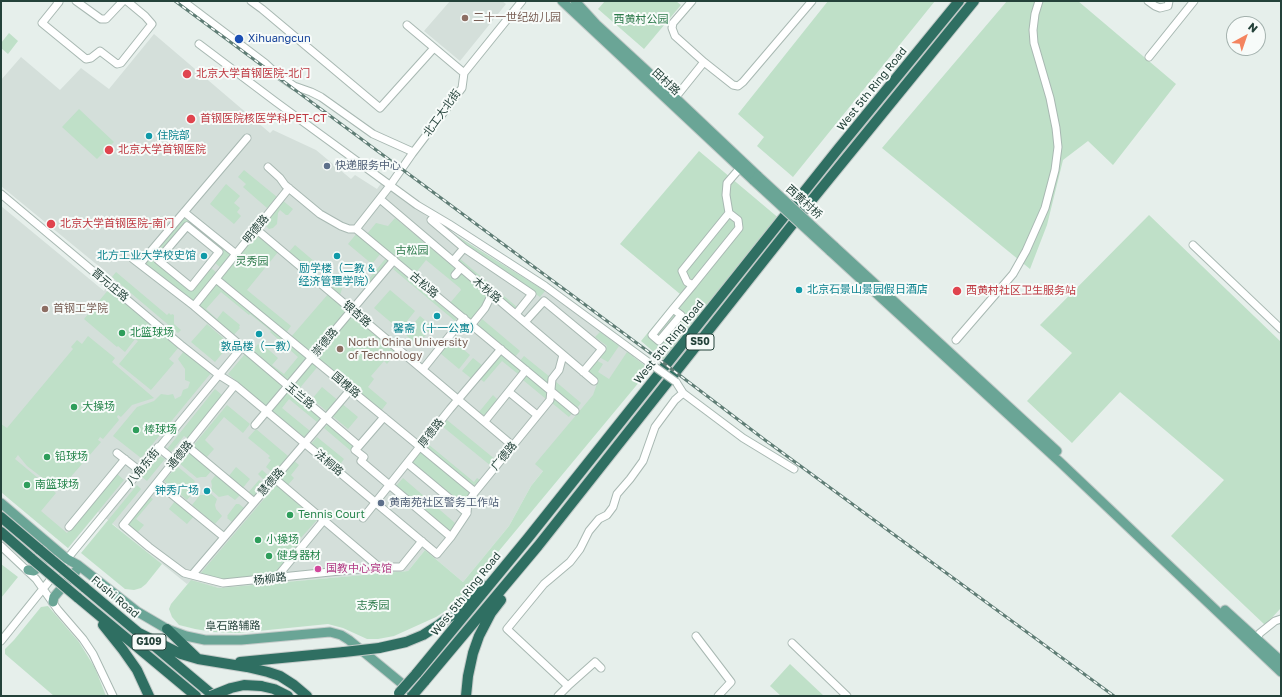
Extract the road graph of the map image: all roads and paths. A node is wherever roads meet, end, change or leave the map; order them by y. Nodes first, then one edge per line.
1 (58, 1) edge
2 (76, 1) edge
3 (123, 1) edge
4 (127, 1) edge
5 (183, 1) edge
6 (251, 1) edge
7 (522, 1) edge
8 (562, 1) edge
9 (575, 1) edge
10 (692, 1) edge
11 (812, 1) edge
12 (959, 1) edge
13 (974, 1) edge
14 (1039, 1) edge
15 (1148, 1) edge
16 (1169, 1) edge
17 (1194, 1) edge
18 (407, 25) dead end
19 (199, 44) dead end
20 (434, 48) junction
21 (1149, 57) dead end
22 (704, 62) junction
23 (464, 73) junction
24 (675, 98) junction
25 (247, 138) dead end
26 (413, 152) junction
27 (268, 167) dead end
28 (740, 168) junction
29 (756, 178) junction
30 (389, 186) junction
31 (289, 188) junction
32 (1, 194) edge
33 (380, 198) junction
34 (184, 212) junction
35 (728, 213) junction
36 (431, 220) dead end
37 (256, 229) junction
38 (356, 229) junction
39 (1193, 245) dead end
40 (464, 248) junction
41 (832, 248) junction
42 (236, 254) junction
43 (133, 259) dead end
44 (394, 260) junction
45 (453, 261) junction
46 (140, 264) junction
47 (210, 264) junction
48 (461, 268) junction
49 (455, 275) dead end
50 (218, 276) junction
51 (693, 285) junction
52 (492, 294) junction
53 (194, 306) junction
54 (673, 309) dead end
55 (353, 310) junction
56 (516, 314) junction
57 (464, 318) junction
58 (525, 322) junction
59 (472, 324) junction
60 (1281, 330) edge
61 (956, 340) dead end
62 (242, 347) junction
63 (501, 349) junction
64 (564, 355) junction
65 (312, 357) junction
66 (423, 369) junction
67 (526, 370) junction
68 (583, 372) junction
69 (219, 375) junction
70 (594, 381) dead end
71 (235, 385) junction
72 (288, 385) junction
73 (351, 389) junction
74 (551, 391) junction
75 (509, 392) junction
76 (683, 393) junction
77 (458, 400) junction
78 (266, 411) junction
79 (576, 411) dead end
80 (384, 416) junction
81 (537, 416) junction
82 (327, 418) junction
83 (485, 421) junction
84 (255, 425) dead end
85 (305, 443) junction
86 (187, 446) junction
87 (359, 446) junction
88 (513, 446) junction
89 (420, 447) junction
90 (158, 448) junction
91 (117, 453) dead end
92 (125, 459) junction
93 (175, 461) junction
94 (407, 463) junction
95 (794, 469) dead end
96 (140, 471) junction
97 (274, 478) junction
98 (158, 483) junction
99 (390, 485) junction
100 (241, 491) dead end
101 (475, 492) junction
102 (254, 502) junction
103 (1, 503) edge
104 (376, 503) junction
105 (467, 513) junction
106 (1, 517) edge
107 (363, 518) dead end
108 (324, 520) junction
109 (123, 525) joint
110 (69, 527) dead end
111 (1, 532) edge
112 (224, 537) junction
113 (451, 537) junction
114 (528, 538) junction
115 (422, 541) junction
116 (48, 543) junction
117 (1, 546) edge
118 (538, 546) junction
119 (437, 554) joint
120 (67, 558) junction
121 (379, 567) junction
122 (83, 569) junction
123 (28, 570) junction
124 (192, 575) junction
125 (276, 578) junction
126 (44, 588) junction
127 (77, 597) junction
128 (53, 602) junction
129 (1281, 619) edge
130 (167, 629) junction
131 (139, 633) junction
132 (696, 636) dead end
133 (1256, 640) junction
134 (1, 641) edge
135 (792, 643) dead end
136 (198, 659) junction
137 (1281, 661) edge
138 (220, 663) junction
139 (601, 668) dead end
140 (1281, 672) edge
141 (171, 675) junction
142 (568, 686) junction
143 (398, 695) edge
144 (113, 696) edge
145 (149, 696) edge
146 (190, 696) edge
147 (196, 696) edge
148 (211, 696) edge
149 (214, 696) edge
150 (288, 696) edge
151 (306, 696) edge
152 (412, 696) edge
153 (416, 696) edge
154 (466, 696) edge
155 (558, 696) edge
156 (718, 696) edge
157 (847, 696) edge

1 - 4 street
2 - 3 street
5 - 26 street
6 - 20 street
7 - 23 street, 北工大北街
8 - 28 main road, 田村路
9 - 24 main road, 田村路
10 - 22 street
11 - 22 street
12 - 114 highway, West 5th Ring Road / S50
13 - 118 highway, S50
14 - 61 street
15 - 16 street
17 - 21 street
18 - 20 street
19 - 30 street
20 - 23 street
22 - 24 street
23 - 26 street, 北工大北街
24 - 29 main road, 田村路
25 - 34 street
26 - 30 street, 北工大北街
27 - 31 street, 古松路
28 - 29 main road, 田村路
28 - 35 street
29 - 41 main road, 西黄村桥, bridge
30 - 33 street, 北工大北街
30 - 76 street, bridge
31 - 37 street, 明德路
31 - 38 street, 古松路
32 - 69 street, 晋元庄路
33 - 38 street, 北工大北街
33 - 45 street, 木秋路
34 - 42 street
34 - 46 street
35 - 51 street
35 - 51 street
36 - 40 street
37 - 42 street, 明德路
37 - 55 street, 银杏路
38 - 44 street, 古松路
39 - 60 street
40 - 45 street
40 - 56 street
41 - 133 main road
41 - 140 main road
42 - 50 street, 明德路
43 - 46 street, 玉兰路
44 - 55 street, 崇德路
44 - 57 street, 古松路
45 - 48 street, 木秋路
46 - 53 street, 玉兰路
47 - 47 street
47 - 50 street, 国槐路
48 - 49 street
48 - 52 street, 木秋路
50 - 53 street, 明德路
50 - 65 street, 国槐路
51 - 54 street
52 - 56 street, 木秋路
52 - 59 street
53 - 62 street, 玉兰路
55 - 65 street, 崇德路
55 - 66 street, 银杏路
56 - 58 street, 木秋路
57 - 59 street, 古松路
57 - 66 street
58 - 64 street, 木秋路
58 - 68 street
59 - 63 street, 古松路
62 - 69 street, 八角东街
62 - 72 street, 玉兰路
63 - 67 street, 古松路
63 - 77 street, 厚德路
64 - 68 street, 木秋路
64 - 74 street, 广德路
65 - 72 street, 崇德路
65 - 73 street, 国槐路
66 - 77 street, 银杏路
67 - 74 street, 古松路
67 - 75 street
68 - 70 street, 木秋路
69 - 71 street, 法桐路
69 - 90 street, 八角东街
71 - 78 street, 法桐路
71 - 86 street, 通德路
72 - 78 street, 崇德路
72 - 82 street, 玉兰路
73 - 80 street, 国槐路
73 - 82 street, 慧德路
74 - 79 street, 古松路
74 - 81 street, 广德路
75 - 81 street
75 - 83 street
76 - 95 street
76 - 142 street
77 - 83 street, 银杏路
77 - 89 street, 厚德路
78 - 84 street, 崇德路
78 - 85 street, 法桐路
80 - 87 street
80 - 89 street, 国槐路
81 - 88 street, 广德路
82 - 85 street, 慧德路
82 - 87 street, 玉兰路
83 - 88 street, 银杏路
85 - 97 street, 慧德路
85 - 104 street, 法桐路
86 - 93 street, 通德路
86 - 102 street
87 - 99 street
88 - 101 street, 广德路
89 - 94 street, 厚德路
89 - 101 street, 国槐路
90 - 93 street
90 - 96 street, 八角东街
91 - 92 street
92 - 96 street
92 - 110 street
93 - 98 street, 通德路
94 - 99 street, 厚德路
94 - 105 street
96 - 120 street, 八角东街
97 - 102 street, 慧德路
97 - 108 street
98 - 109 street, 通德路
98 - 112 street
99 - 104 street, 厚德路
99 - 113 street
100 - 102 street
101 - 105 street, 广德路
102 - 112 street, 慧德路
103 - 116 main road, 阜石路辅路
104 - 107 street, 厚德路
104 - 115 street, 法桐路
105 - 113 street, 广德路
106 - 131 highway, Fushi Road / G109, bridge
108 - 121 street
108 - 125 street
109 - 124 street, 杨柳路
111 - 127 highway, G109, bridge
112 - 124 street, 慧德路
113 - 119 street, 广德路
114 - 138 highway, bridge
114 - 143 highway, West 5th Ring Road / S50, bridge
115 - 119 street, 法桐路
115 - 121 street, 杨柳路
116 - 120 main road, 阜石路辅路
116 - 123 main road
117 - 123 street
118 - 152 highway, S50, bridge
118 - 154 highway
120 - 122 main road, 阜石路辅路
120 - 126 street, 八角东街
121 - 125 street, 杨柳路
122 - 128 main road
122 - 130 main road, 阜石路辅路
123 - 126 street
124 - 125 street, 杨柳路
126 - 128 street
126 - 134 street
127 - 141 highway, G109
127 - 145 highway
128 - 144 street
129 - 133 street
130 - 136 highway
130 - 153 main road, 阜石路辅路
131 - 136 highway
131 - 149 highway, Fushi Road / G109
132 - 156 street
133 - 137 main road
135 - 157 street
136 - 138 highway
138 - 151 highway
139 - 142 street
141 - 146 highway
141 - 147 highway, G109
142 - 155 street
148 - 150 highway, bridge

